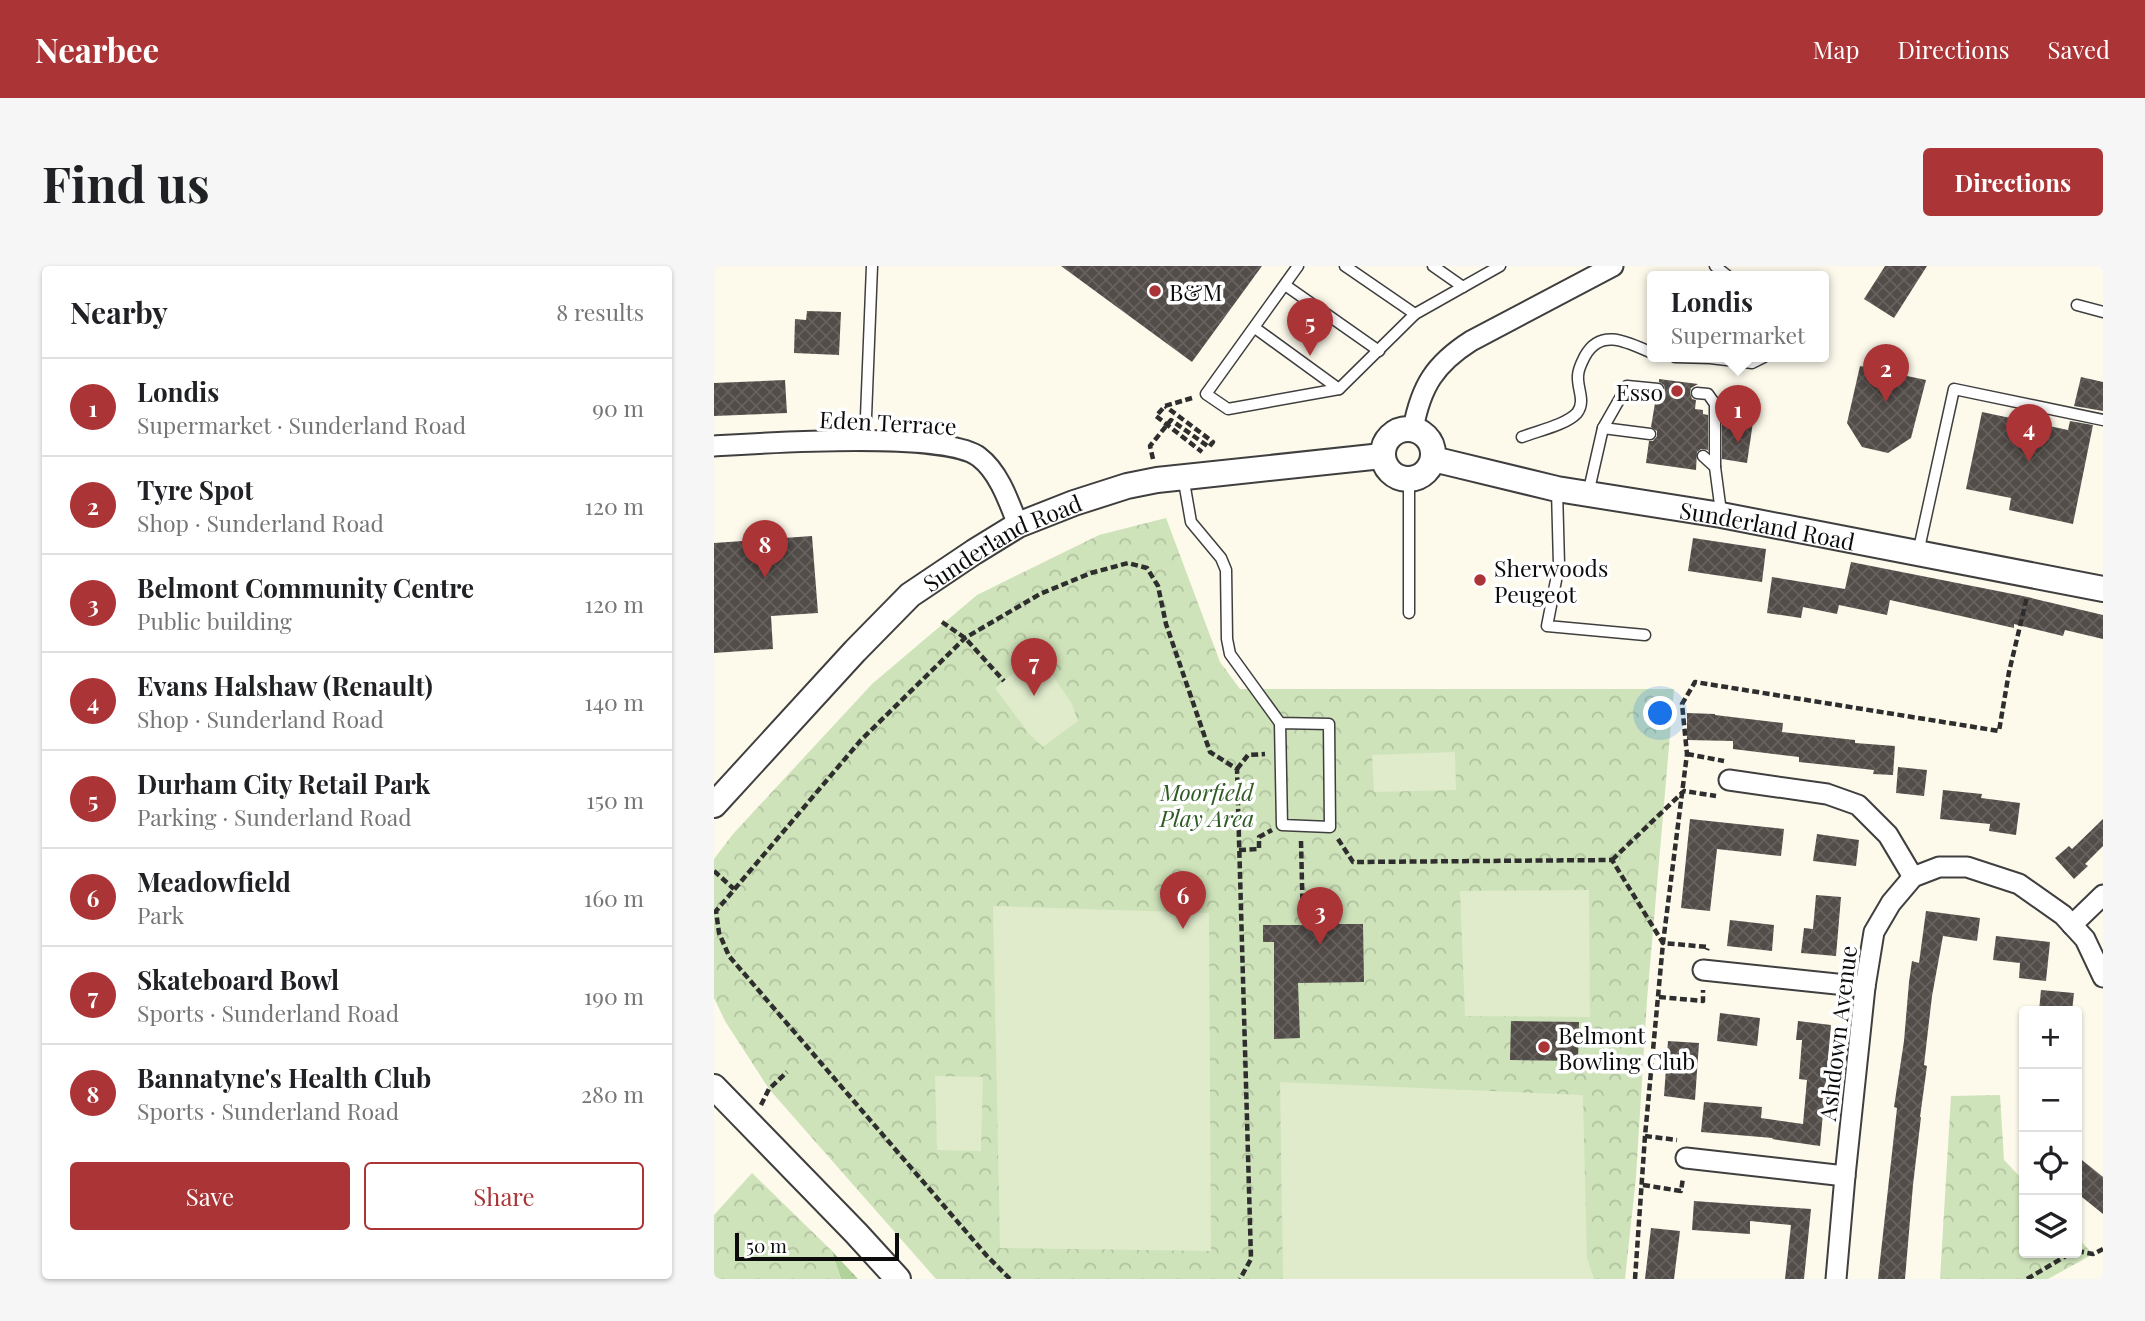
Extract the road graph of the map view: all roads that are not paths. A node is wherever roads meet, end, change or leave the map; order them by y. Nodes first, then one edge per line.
1 (872, 266) edge
2 (1298, 266) edge
3 (1345, 266) edge
4 (1433, 266) edge
5 (1500, 266) edge
6 (1613, 266) edge
7 (1285, 285) junction
8 (1463, 287) junction
9 (2077, 305) dead end
10 (2103, 312) edge
11 (1415, 314) junction
12 (1255, 328) junction
13 (1379, 351) junction
14 (1647, 351) edge
15 (1339, 389) junction
16 (1658, 389) dead end
17 (1697, 393) dead end
18 (2103, 420) edge
19 (1603, 428) junction
20 (1413, 429) junction
21 (1650, 434) dead end
22 (1522, 437) dead end
23 (865, 442) junction
24 (714, 446) edge
25 (1382, 456) junction
26 (1703, 456) dead end
27 (1433, 459) junction
28 (1716, 467) junction
29 (1183, 476) junction
30 (1409, 479) junction
31 (1556, 489) junction
32 (1588, 494) junction
33 (1721, 514) junction
34 (1018, 525) junction
35 (1918, 553) junction
36 (2100, 583) edge
37 (1409, 613) dead end
38 (1645, 635) dead end
39 (1280, 723) junction
40 (1729, 780) dead end
41 (714, 805) edge
42 (1913, 877) junction
43 (2103, 895) edge
44 (2072, 925) junction
45 (1703, 970) dead end
46 (2103, 977) edge
47 (1865, 987) junction
48 (714, 1087) edge
49 (1686, 1158) dead end
50 (1845, 1176) junction
51 (898, 1279) edge
52 (1836, 1279) edge

1 - 23 lane
2 - 7 lane
3 - 11 lane
4 - 8 lane
5 - 8 lane
6 - 20 street
7 - 12 lane
7 - 13 lane
8 - 11 lane
9 - 10 lane
11 - 13 lane
12 - 15 lane
12 - 15 lane
13 - 15 lane
14 - 22 lane
16 - 19 lane
17 - 28 lane
18 - 35 lane
19 - 21 lane
19 - 32 lane
20 - 25 street
20 - 27 street
23 - 24 street, Eden Terrace
23 - 34 street, Eden Terrace
25 - 29 street, Sunderland Road
25 - 30 street
26 - 28 lane
27 - 30 street
27 - 31 street, Sunderland Road
28 - 33 lane
29 - 34 street, Sunderland Road
29 - 39 lane
30 - 37 lane
31 - 32 street, Sunderland Road
31 - 38 lane
32 - 33 street, Sunderland Road
33 - 35 street, Sunderland Road
34 - 41 street, Sunderland Road
35 - 36 street, Sunderland Road
39 - 39 lane
40 - 42 street
42 - 44 street
42 - 47 street, Ashdown Avenue
43 - 44 street
44 - 46 street
45 - 47 street
47 - 50 street, Ashdown Avenue
48 - 51 street
49 - 50 street
50 - 52 street, Ashdown Avenue

